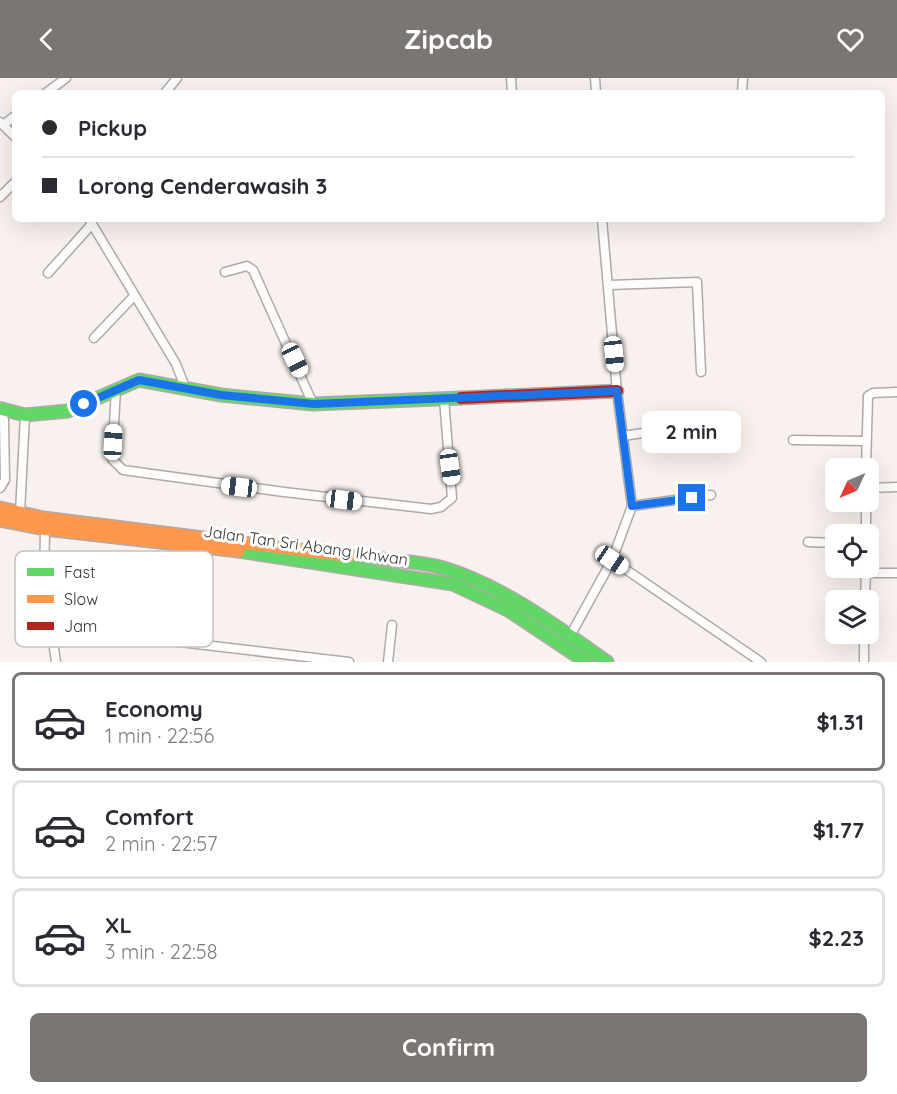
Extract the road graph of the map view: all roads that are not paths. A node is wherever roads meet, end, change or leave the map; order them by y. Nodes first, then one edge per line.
1 (66, 78) edge
2 (177, 78) edge
3 (50, 90) edge
4 (167, 90) edge
5 (12, 185) edge
6 (0, 197) edge
7 (90, 222) edge
8 (92, 222) edge
9 (602, 222) edge
10 (48, 273) dead end
11 (225, 273) dead end
12 (609, 285) junction
13 (134, 296) junction
14 (94, 338) dead end
15 (701, 372) dead end
16 (185, 387) junction
17 (116, 388) junction
18 (617, 391) junction
19 (897, 394) edge
20 (444, 399) junction
21 (314, 404) junction
22 (1, 407) edge
23 (25, 415) junction
24 (696, 425) dead end
25 (623, 436) junction
26 (793, 440) dead end
27 (865, 441) junction
28 (866, 458) edge
29 (897, 487) edge
30 (0, 488) edge
31 (879, 488) edge
32 (711, 495) dead end
33 (632, 506) junction
34 (0, 508) edge
35 (20, 513) junction
36 (0, 520) edge
37 (45, 529) junction
38 (808, 542) dead end
39 (825, 543) edge
40 (45, 551) edge
41 (612, 560) junction
42 (879, 571) edge
43 (897, 573) edge
44 (392, 625) dead end
45 (570, 636) junction
46 (864, 644) edge
47 (54, 647) edge
48 (213, 647) edge
49 (333, 661) edge
50 (56, 662) edge
51 (349, 662) edge
52 (388, 662) edge
53 (586, 662) edge
54 (607, 662) edge
55 (761, 662) edge
56 (864, 662) edge

1 - 3 street
2 - 4 street
5 - 6 street
7 - 10 street
8 - 13 street
9 - 12 street
11 - 21 street
12 - 15 street
12 - 18 street
13 - 14 street
13 - 16 street
16 - 17 street
16 - 21 street
17 - 20 street
17 - 23 street
18 - 20 street
18 - 25 street
19 - 27 street
20 - 21 street
22 - 23 street
22 - 30 street
23 - 35 street
24 - 25 street
25 - 33 street
26 - 27 street
27 - 28 street
29 - 31 street
32 - 33 street
33 - 41 street
34 - 35 street, Jalan Tan Sri Abang Ikhwan
35 - 45 street, Jalan Tan Sri Abang Ikhwan
36 - 37 street, Jalan Tan Sri Abang Ikhwan
37 - 40 street
37 - 53 street, Jalan Tan Sri Abang Ikhwan
38 - 39 street
41 - 45 street
41 - 55 street
42 - 43 street
44 - 52 street
45 - 54 street
46 - 56 street
47 - 50 street
48 - 49 street
49 - 51 street

